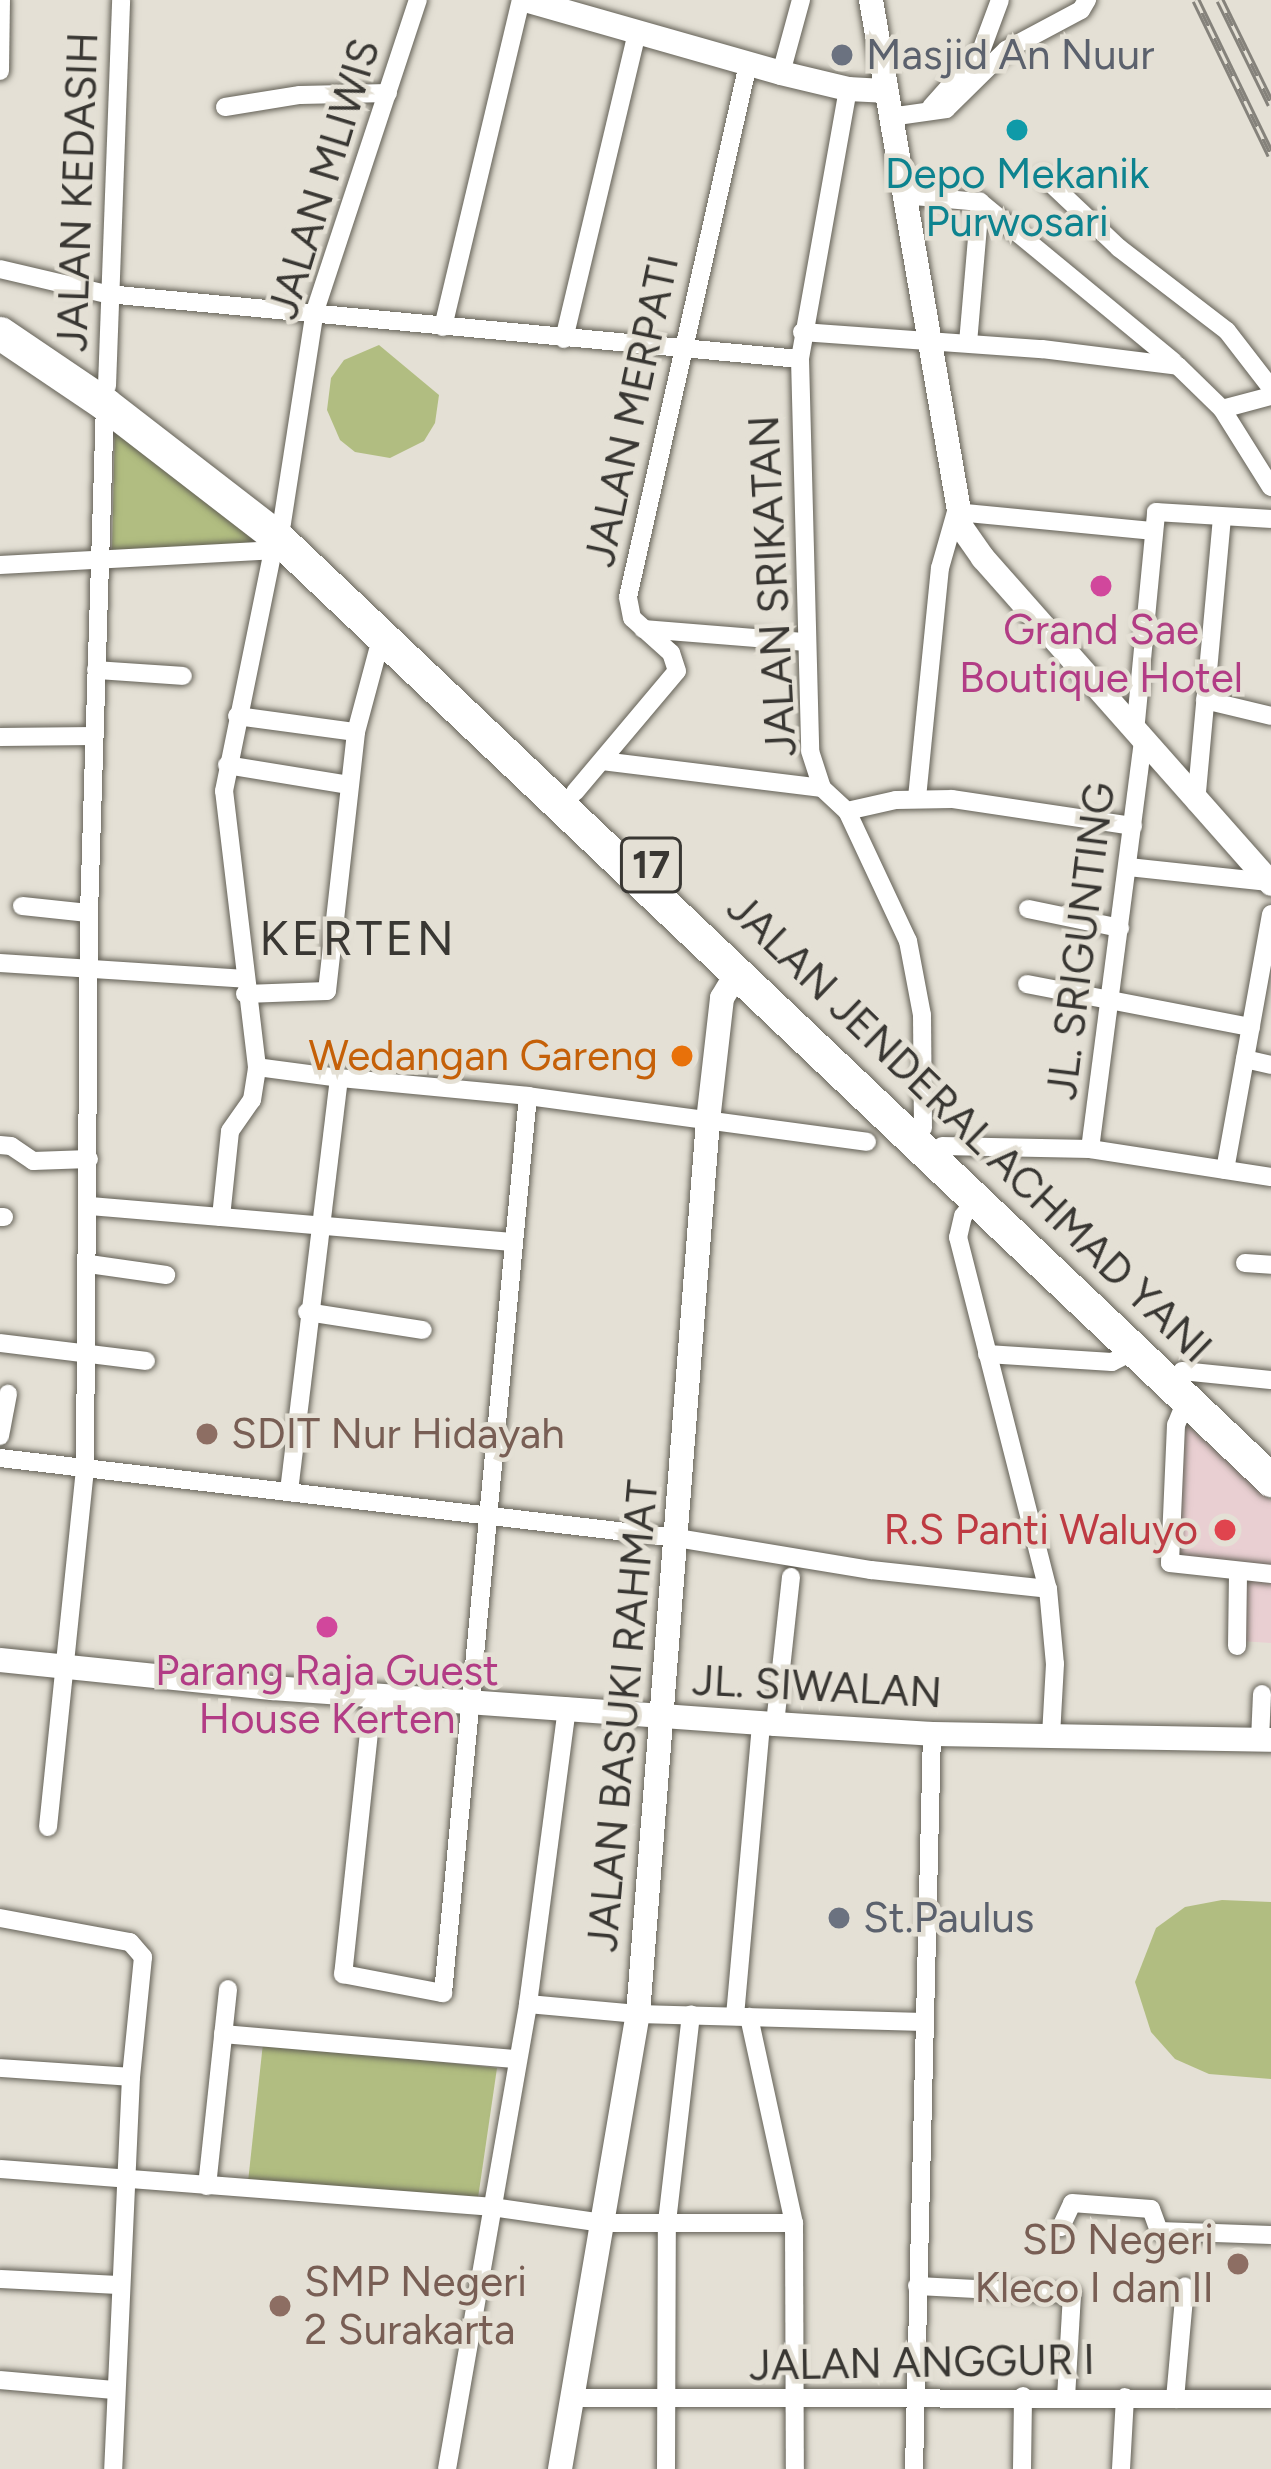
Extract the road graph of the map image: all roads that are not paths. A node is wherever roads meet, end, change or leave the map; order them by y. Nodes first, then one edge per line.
1 (1, 0) edge
2 (121, 0) edge
3 (418, 0) edge
4 (801, 0) edge
5 (871, 0) edge
6 (1000, 0) edge
7 (1087, 0) edge
8 (536, 2) edge
9 (638, 32) junction
10 (748, 64) junction
11 (0, 71) edge
12 (781, 73) junction
13 (848, 89) junction
14 (884, 91) junction
15 (388, 93) junction
16 (225, 107) dead end
17 (931, 107) junction
18 (890, 117) junction
19 (1044, 177) dead end
20 (904, 195) junction
21 (980, 202) junction
22 (0, 269) edge
23 (107, 294) junction
24 (315, 311) junction
25 (0, 312) edge
26 (442, 326) junction
27 (802, 332) junction
28 (0, 333) edge
29 (564, 339) junction
30 (927, 340) junction
31 (968, 343) junction
32 (680, 350) junction
33 (800, 359) junction
34 (1178, 365) junction
35 (1271, 392) edge
36 (106, 395) junction
37 (1222, 409) junction
38 (1271, 487) edge
39 (956, 512) junction
40 (1222, 517) junction
41 (1271, 519) edge
42 (1153, 531) junction
43 (277, 536) junction
44 (101, 556) junction
45 (0, 565) edge
46 (641, 629) junction
47 (806, 642) junction
48 (377, 647) junction
49 (96, 670) junction
50 (183, 676) dead end
51 (1205, 700) junction
52 (237, 716) junction
53 (1271, 716) edge
54 (356, 732) junction
55 (94, 736) junction
56 (0, 737) edge
57 (1139, 737) junction
58 (602, 761) junction
59 (227, 765) junction
60 (349, 785) junction
61 (823, 788) junction
62 (575, 792) junction
63 (917, 798) junction
64 (1196, 803) junction
65 (848, 811) junction
66 (1132, 826) junction
67 (1128, 866) junction
68 (1270, 883) edge
69 (682, 905) junction
70 (22, 907) dead end
71 (1028, 909) dead end
72 (89, 913) junction
73 (1271, 914) edge
74 (1120, 928) junction
75 (0, 963) edge
76 (89, 970) junction
77 (734, 979) junction
78 (1027, 984) dead end
79 (245, 987) junction
80 (1111, 998) junction
81 (1251, 1027) junction
82 (1245, 1059) junction
83 (1271, 1065) edge
84 (256, 1067) junction
85 (339, 1078) junction
86 (528, 1096) junction
87 (708, 1121) junction
88 (932, 1137) junction
89 (867, 1142) dead end
90 (0, 1145) edge
91 (1090, 1149) junction
92 (89, 1159) junction
93 (1225, 1170) junction
94 (1271, 1178) edge
95 (90, 1206) junction
96 (969, 1207) junction
97 (221, 1217) junction
98 (319, 1226) junction
99 (512, 1242) junction
100 (1245, 1263) dead end
101 (89, 1264) junction
102 (1271, 1264) edge
103 (166, 1275) dead end
104 (308, 1312) junction
105 (423, 1330) dead end
106 (0, 1343) edge
107 (1134, 1351) junction
108 (87, 1353) junction
109 (987, 1354) junction
110 (146, 1361) dead end
111 (1271, 1380) edge
112 (1185, 1385) junction
113 (8, 1394) dead end
114 (0, 1436) edge
115 (0, 1458) edge
116 (1264, 1460) edge
117 (85, 1467) junction
118 (289, 1492) junction
119 (489, 1516) junction
120 (676, 1538) junction
121 (1238, 1571) junction
122 (1271, 1574) edge
123 (791, 1576) dead end
124 (1048, 1589) junction
125 (1237, 1646) dead end
126 (0, 1660) edge
127 (61, 1665) junction
128 (1262, 1694) dead end
129 (373, 1695) junction
130 (469, 1700) junction
131 (566, 1707) junction
132 (665, 1717) junction
133 (768, 1723) junction
134 (932, 1734) junction
135 (1052, 1736) junction
136 (1265, 1740) edge
137 (48, 1828) dead end
138 (0, 1918) edge
139 (228, 1989) dead end
140 (528, 2004) junction
141 (638, 2014) junction
142 (691, 2014) junction
143 (742, 2017) junction
144 (924, 2022) junction
145 (223, 2034) junction
146 (517, 2059) junction
147 (0, 2068) edge
148 (131, 2077) junction
149 (0, 2169) edge
150 (126, 2181) junction
151 (207, 2186) junction
152 (491, 2207) junction
153 (668, 2222) junction
154 (603, 2223) junction
155 (794, 2223) junction
156 (1060, 2227) dead end
157 (1271, 2235) edge
158 (0, 2279) edge
159 (119, 2285) junction
160 (917, 2286) junction
161 (1185, 2286) dead end
162 (0, 2380) edge
163 (114, 2390) junction
164 (1023, 2396) junction
165 (1066, 2396) junction
166 (1124, 2397) junction
167 (574, 2398) junction
168 (1175, 2399) junction
169 (1271, 2399) edge
170 (668, 2400) junction
171 (915, 2401) junction
172 (797, 2402) junction
173 (113, 2469) edge
174 (447, 2469) edge
175 (560, 2469) edge
176 (666, 2469) edge
177 (795, 2469) edge
178 (914, 2469) edge
179 (1022, 2469) edge
180 (1121, 2469) edge

1 - 11 street
2 - 23 street, JALAN KEDASIH
3 - 15 street, JALAN MLIWIS
4 - 12 street
5 - 14 street
6 - 17 street
7 - 17 street
8 - 9 street
8 - 26 street
9 - 10 street
9 - 29 street
10 - 12 street
10 - 32 street, JALAN MERPATI
12 - 13 street
13 - 14 street
13 - 27 street, JALAN SRIKATAN
14 - 18 street
15 - 16 street
15 - 24 street, JALAN MLIWIS
17 - 18 street
18 - 20 street
19 - 35 street
20 - 21 street
20 - 30 street
21 - 31 street
21 - 34 street
22 - 23 street
23 - 24 street
23 - 36 street, JALAN KEDASIH
24 - 26 street
24 - 43 street, JALAN MLIWIS
25 - 36 highway, JALAN JENDERAL ACHMAD YANI / 17
26 - 29 street
27 - 30 street
27 - 33 street, JALAN SRIKATAN
28 - 36 highway, JALAN JENDERAL ACHMAD YANI / 17
29 - 32 street
30 - 31 street
30 - 39 street
31 - 34 street
32 - 33 street
32 - 46 street, JALAN MERPATI
33 - 47 street, JALAN SRIKATAN
34 - 37 street
35 - 37 street
36 - 43 highway, JALAN JENDERAL ACHMAD YANI / 17
36 - 44 street, JALAN KEDASIH
37 - 38 street
39 - 42 street
39 - 57 street
39 - 63 street
40 - 41 street
40 - 42 street
40 - 51 street
42 - 57 street, JL. SRIGUNTING
43 - 44 street
43 - 48 highway, JALAN JENDERAL ACHMAD YANI / 17
43 - 52 street, JALAN MLIWIS
43 - 62 highway, JALAN JENDERAL ACHMAD YANI / 17
44 - 45 street
44 - 49 street, JALAN KEDASIH
46 - 47 street
46 - 58 street, JALAN MERPATI
47 - 61 street, JALAN SRIKATAN
48 - 54 street
48 - 69 highway, JALAN JENDERAL ACHMAD YANI / 17
49 - 50 street
49 - 55 street, JALAN KEDASIH
51 - 53 street
51 - 64 street
52 - 54 street
52 - 59 street, JALAN MLIWIS
54 - 60 street
55 - 56 street
55 - 72 street, JALAN KEDASIH
57 - 64 street
57 - 66 street, JL. SRIGUNTING
58 - 61 street
58 - 62 street, JALAN MERPATI
59 - 60 street
59 - 79 street, JALAN MLIWIS
60 - 79 street
61 - 65 street, JALAN SRIKATAN
62 - 69 highway, JALAN JENDERAL ACHMAD YANI / 17
63 - 65 street
63 - 66 street
64 - 68 street
65 - 88 street, JALAN SRIKATAN
66 - 67 street, JL. SRIGUNTING
67 - 68 street
67 - 74 street, JL. SRIGUNTING
69 - 77 highway, JALAN JENDERAL ACHMAD YANI / 17
70 - 72 street
71 - 74 street
72 - 76 street, JALAN KEDASIH
73 - 81 street
74 - 80 street, JL. SRIGUNTING
75 - 76 street
76 - 79 street
76 - 92 street, JALAN KEDASIH
77 - 87 street, JALAN BASUKI RAHMAT
77 - 88 highway, JALAN JENDERAL ACHMAD YANI / 17
77 - 96 highway, JALAN JENDERAL ACHMAD YANI / 17
78 - 80 street
79 - 84 street, JALAN MLIWIS
80 - 81 street
80 - 91 street, JL. SRIGUNTING
81 - 82 street
82 - 83 street
82 - 93 street
84 - 85 street
84 - 97 street
85 - 86 street
85 - 98 street
86 - 87 street
86 - 99 street
87 - 89 street
87 - 120 street, JALAN BASUKI RAHMAT
88 - 91 street
88 - 112 highway, JALAN JENDERAL ACHMAD YANI / 17
90 - 92 street
91 - 93 street
92 - 95 street, JALAN KEDASIH
93 - 94 street
95 - 97 street
95 - 101 street, JALAN KEDASIH
96 - 107 highway, JALAN JENDERAL ACHMAD YANI / 17
96 - 109 street
97 - 98 street
98 - 99 street
98 - 104 street
99 - 119 street
100 - 102 street
101 - 103 street
101 - 108 street, JALAN KEDASIH
104 - 105 street
104 - 118 street
106 - 108 street
107 - 109 street
107 - 112 highway, JALAN JENDERAL ACHMAD YANI / 17
108 - 110 street
108 - 117 street, JALAN KEDASIH
109 - 124 street
111 - 112 street
112 - 116 highway, JALAN JENDERAL ACHMAD YANI / 17
112 - 121 street
113 - 114 street
115 - 117 street
117 - 118 street
117 - 127 street, JALAN KEDASIH
118 - 119 street
119 - 120 street
119 - 130 street
120 - 124 street
120 - 132 street, JALAN BASUKI RAHMAT
121 - 122 street
121 - 125 street
123 - 133 street
124 - 135 street
126 - 127 street, JL. SIWALAN
127 - 129 street, JL. SIWALAN
127 - 137 street, JALAN KEDASIH
128 - 136 street
129 - 130 street, JL. SIWALAN
129 - 130 street
130 - 131 street, JL. SIWALAN
131 - 132 street, JL. SIWALAN
131 - 140 street
132 - 133 street, JL. SIWALAN
132 - 141 street, JALAN BASUKI RAHMAT
133 - 134 street, JL. SIWALAN
133 - 143 street
134 - 135 street, JL. SIWALAN
134 - 144 street
135 - 136 street, JL. SIWALAN
138 - 148 street
139 - 145 street
140 - 141 street
140 - 146 street
141 - 142 street
141 - 154 street, JALAN BASUKI RAHMAT
142 - 143 street
142 - 153 street
143 - 144 street
143 - 155 street
144 - 160 street
145 - 146 street
145 - 151 street
146 - 152 street
147 - 148 street
148 - 150 street
149 - 150 street
150 - 151 street
150 - 159 street
151 - 152 street
152 - 154 street
152 - 174 street
153 - 154 street
153 - 155 street
153 - 170 street
154 - 167 street, JALAN BASUKI RAHMAT
155 - 172 street
156 - 157 street
158 - 159 street
159 - 163 street
160 - 165 street
160 - 171 street
161 - 168 street
162 - 163 street
163 - 173 street
164 - 165 street, JALAN ANGGUR I
164 - 171 street, JALAN ANGGUR I
164 - 179 street
165 - 166 street, JALAN ANGGUR I
166 - 168 street, JALAN ANGGUR I
166 - 180 street
167 - 170 street, JALAN ANGGUR I
167 - 175 street, JALAN BASUKI RAHMAT
168 - 169 street, JALAN ANGGUR I
170 - 172 street, JALAN ANGGUR I
170 - 176 street
171 - 172 street, JALAN ANGGUR I
171 - 178 street
172 - 177 street

